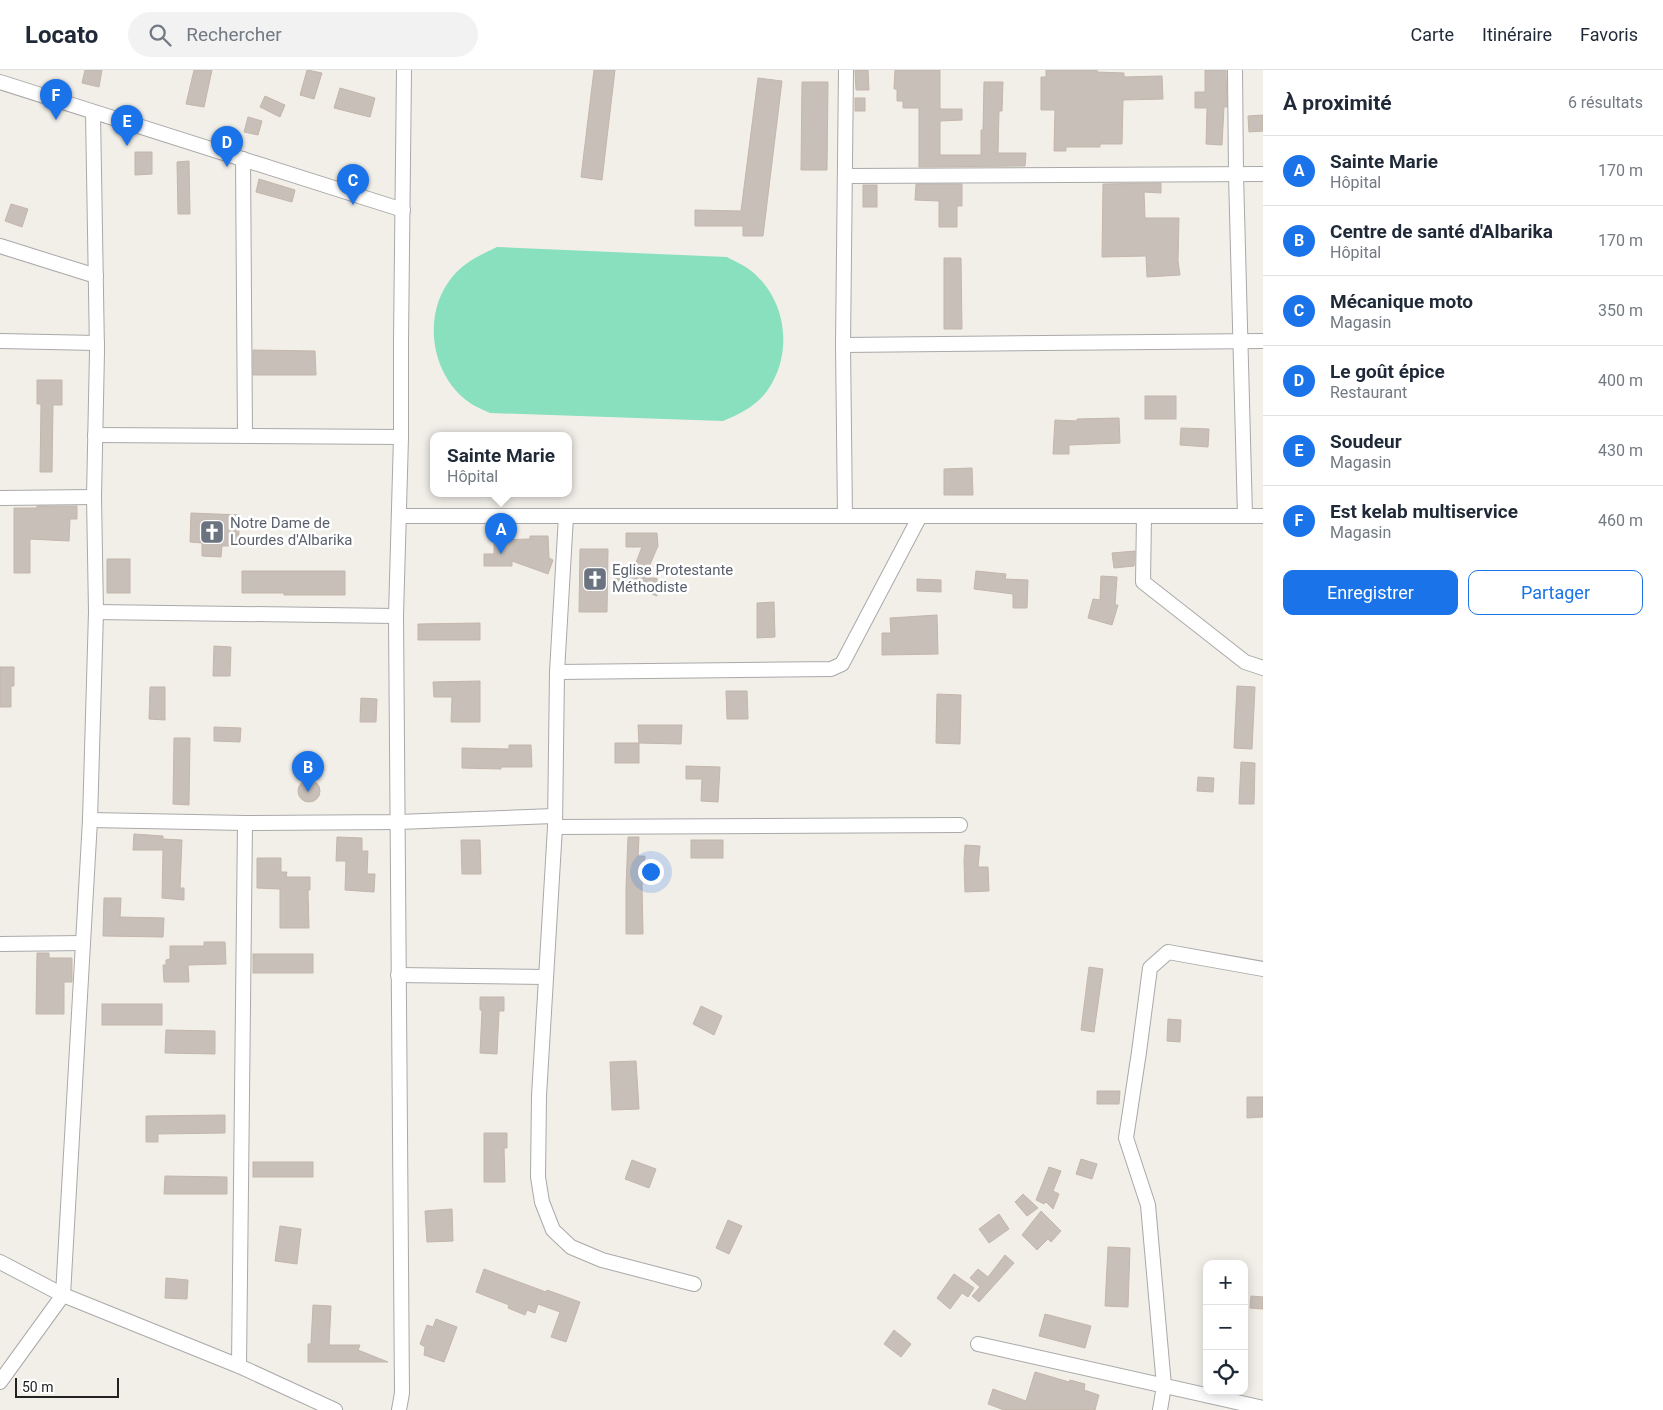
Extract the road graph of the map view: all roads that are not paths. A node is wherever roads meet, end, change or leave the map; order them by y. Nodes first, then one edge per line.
1 (404, 70) edge
2 (846, 70) edge
3 (1235, 70) edge
4 (0, 82) edge
5 (93, 112) junction
6 (243, 159) junction
7 (1236, 174) junction
8 (1263, 174) edge
9 (845, 176) junction
10 (403, 210) junction
11 (0, 246) edge
12 (96, 276) junction
13 (0, 341) edge
14 (1263, 341) edge
15 (1241, 342) junction
16 (97, 343) junction
17 (843, 345) junction
18 (95, 435) junction
19 (245, 436) junction
20 (401, 437) junction
21 (94, 497) junction
22 (0, 498) edge
23 (400, 516) junction
24 (566, 516) junction
25 (845, 516) junction
26 (920, 516) junction
27 (1144, 516) junction
28 (1245, 516) junction
29 (1263, 516) edge
30 (96, 612) junction
31 (396, 616) junction
32 (1263, 668) edge
33 (558, 672) junction
34 (90, 820) junction
35 (555, 821) junction
36 (398, 822) junction
37 (246, 823) junction
38 (960, 825) dead end
39 (83, 943) junction
40 (0, 944) edge
41 (1263, 969) edge
42 (398, 975) junction
43 (546, 976) junction
44 (0, 1262) edge
45 (694, 1284) dead end
46 (63, 1295) junction
47 (978, 1344) dead end
48 (239, 1366) junction
49 (0, 1382) edge
50 (1164, 1386) junction
51 (1263, 1408) edge
52 (335, 1410) edge
53 (399, 1410) edge
54 (1160, 1410) edge

1 - 10 street
2 - 9 street
3 - 7 street
4 - 5 street
5 - 6 street
5 - 12 street
6 - 10 street
6 - 19 street
7 - 8 street
7 - 9 street
7 - 15 street
9 - 17 street
10 - 20 street
11 - 12 street
12 - 16 street
13 - 16 street
14 - 15 street
15 - 17 street
15 - 28 street
16 - 18 street
17 - 25 street
18 - 19 street
18 - 21 street
19 - 20 street
20 - 23 street
21 - 22 street
21 - 30 street
23 - 24 street
23 - 31 street
24 - 25 street
24 - 33 street
25 - 26 street
26 - 27 street
26 - 33 street
27 - 28 street
27 - 32 street
28 - 29 street
30 - 31 street
30 - 34 street
31 - 36 street
33 - 35 street
34 - 37 street
34 - 39 street
35 - 36 street
35 - 38 street
35 - 43 street
36 - 37 street
36 - 42 street
37 - 48 street
39 - 40 street
39 - 46 street
41 - 50 street
42 - 43 street
42 - 53 street
43 - 45 street
44 - 46 street
46 - 48 street
46 - 49 street
47 - 50 street
48 - 52 street
50 - 51 street
50 - 54 street

